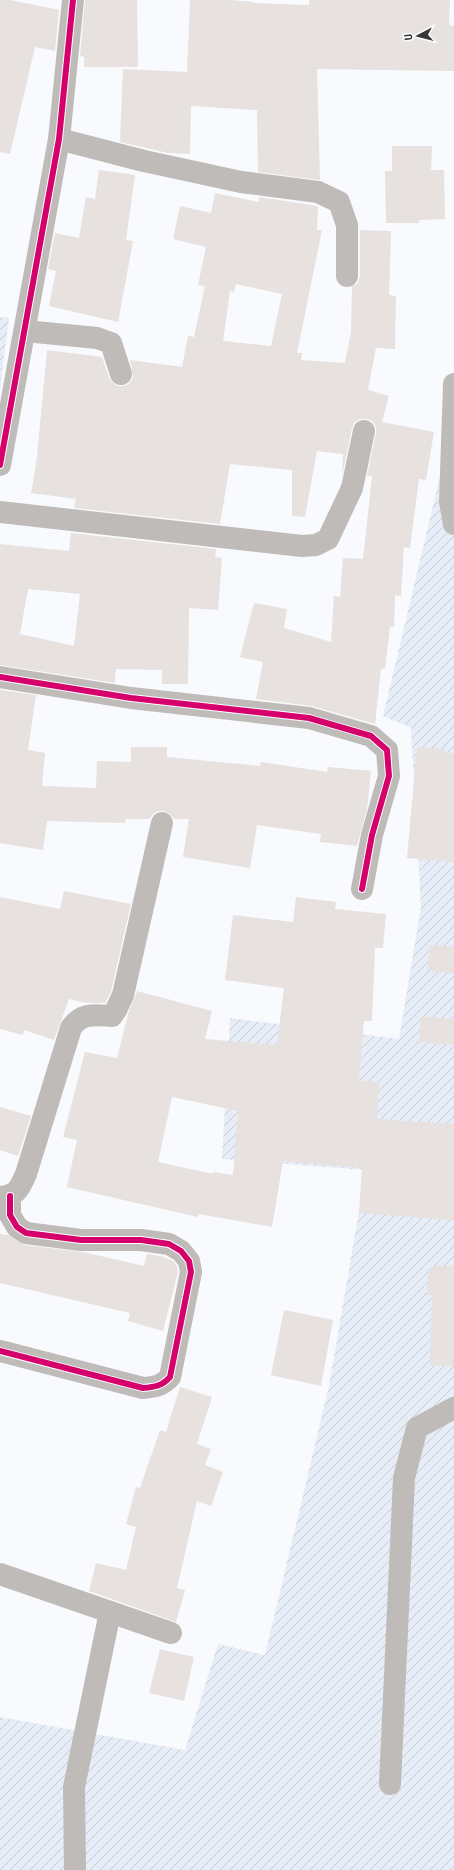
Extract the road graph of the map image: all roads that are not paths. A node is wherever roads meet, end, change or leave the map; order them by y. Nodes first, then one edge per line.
1 (72, 0) edge
2 (58, 139) junction
3 (347, 276) dead end
4 (25, 331) junction
5 (121, 374) dead end
6 (454, 384) edge
7 (364, 431) dead end
8 (0, 465) edge
9 (0, 512) edge
10 (454, 524) edge
11 (0, 676) edge
12 (162, 823) dead end
13 (362, 889) dead end
14 (5, 1196) edge
15 (0, 1351) edge
16 (454, 1408) edge
17 (0, 1574) edge
18 (110, 1612) junction
19 (171, 1633) dead end
20 (390, 1784) dead end
21 (75, 1870) edge

1 - 2 street
2 - 3 street
2 - 4 street
4 - 5 street
4 - 8 street
6 - 10 street
7 - 9 street
11 - 13 street
12 - 14 street
14 - 15 street
16 - 20 street
17 - 18 street
18 - 19 street
18 - 21 street

